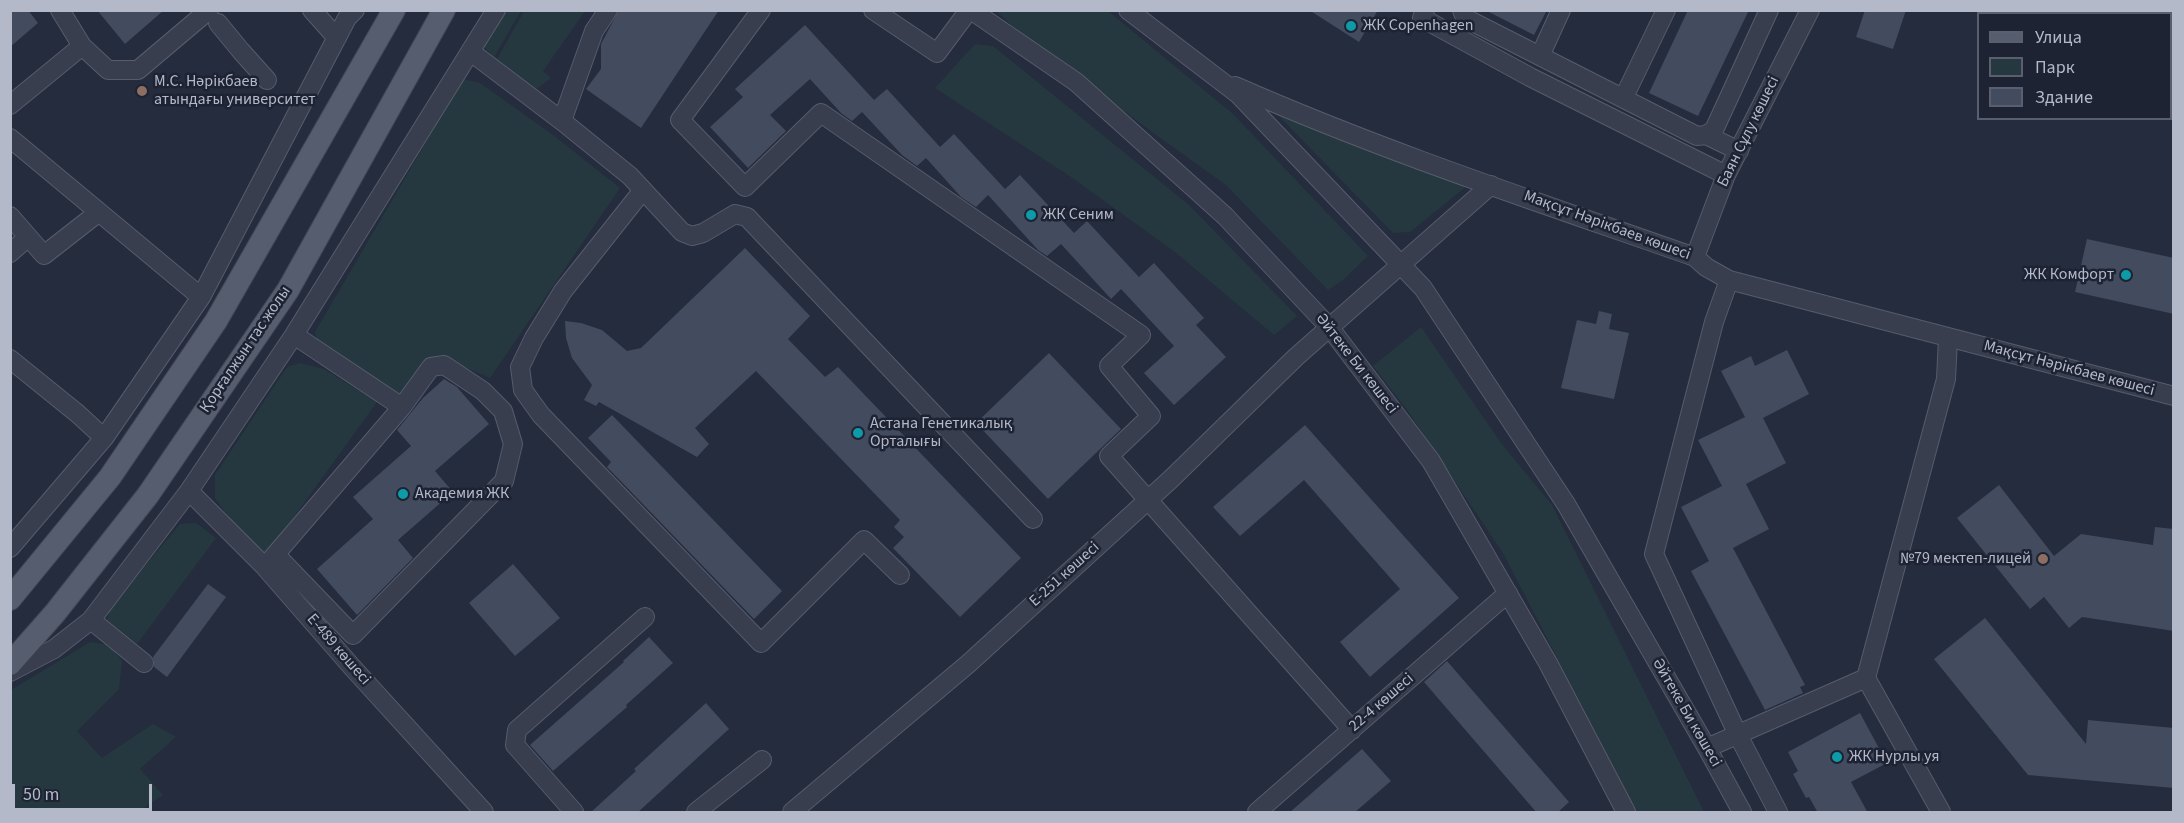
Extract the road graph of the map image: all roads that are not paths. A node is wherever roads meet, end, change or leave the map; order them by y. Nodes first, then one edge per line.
1 (60, 10) edge
2 (312, 10) edge
3 (355, 10) edge
4 (394, 10) edge
5 (444, 10) edge
6 (496, 10) edge
7 (608, 10) edge
8 (760, 10) edge
9 (873, 10) edge
10 (970, 10) edge
11 (1128, 10) edge
12 (1425, 10) edge
13 (1462, 10) edge
14 (1561, 10) edge
15 (1666, 10) edge
16 (1769, 10) edge
17 (1810, 10) edge
18 (214, 17) edge
19 (337, 38) junction
20 (82, 46) junction
21 (471, 52) junction
22 (1540, 56) junction
23 (1220, 79) junction
24 (267, 80) dead end
25 (1624, 98) junction
26 (10, 105) edge
27 (562, 121) junction
28 (1706, 135) junction
29 (10, 138) edge
30 (1739, 151) junction
31 (1726, 175) junction
32 (1491, 185) junction
33 (643, 190) junction
34 (99, 212) junction
35 (10, 216) edge
36 (28, 237) junction
37 (10, 253) edge
38 (1695, 257) junction
39 (1401, 265) junction
40 (1729, 280) junction
41 (201, 297) junction
42 (1330, 328) junction
43 (294, 334) junction
44 (1948, 338) junction
45 (10, 359) edge
46 (2174, 396) edge
47 (402, 407) junction
48 (104, 438) junction
49 (189, 490) junction
50 (1148, 500) junction
51 (1033, 519) dead end
52 (10, 548) edge
53 (270, 561) junction
54 (900, 575) dead end
55 (1508, 593) junction
56 (10, 599) edge
57 (645, 617) dead end
58 (91, 620) junction
59 (353, 635) junction
60 (336, 649) junction
61 (144, 663) dead end
62 (10, 664) edge
63 (10, 672) edge
64 (1866, 678) junction
65 (1352, 730) junction
66 (1737, 733) junction
67 (1707, 748) junction
68 (762, 760) dead end
69 (793, 812) edge
70 (484, 813) edge
71 (574, 813) edge
72 (696, 813) edge
73 (1257, 813) edge
74 (1626, 813) edge
75 (1742, 813) edge
76 (1778, 813) edge
77 (1941, 813) edge

1 - 20 street
2 - 19 street
3 - 19 street
4 - 56 main road
5 - 62 main road, Қорғалжын тас жолы
6 - 21 street
7 - 27 street
8 - 50 street
9 - 10 street
10 - 42 street, Әйтеке Би көшесі
11 - 23 street, Әйтеке Би көшесі
12 - 31 street
13 - 22 street
14 - 22 street
15 - 25 street
16 - 28 street
17 - 30 street, Баян Сұлу көшесі
18 - 20 street
18 - 24 street
19 - 41 street
20 - 26 street
21 - 27 street
21 - 43 street
22 - 25 street
23 - 32 street, Мақсұт Нәрікбаев көшесі
23 - 39 street, Әйтеке Би көшесі
25 - 28 street
27 - 33 street
28 - 30 street
29 - 34 street
30 - 31 street, Баян Сұлу көшесі
31 - 38 street, Баян Сұлу көшесі
32 - 38 street, Мақсұт Нәрікбаев көшесі
32 - 39 street, Е-251 көшесі
33 - 51 street
33 - 54 street
34 - 36 street
34 - 41 street
35 - 36 street
36 - 37 street
38 - 40 street, Мақсұт Нәрікбаев көшесі
39 - 42 street, Е-251 көшесі
39 - 67 street, Әйтеке Би көшесі
40 - 44 street, Мақсұт Нәрікбаев көшесі
40 - 66 street
41 - 48 street
42 - 50 street, Е-251 көшесі
42 - 55 street, Әйтеке Би көшесі
43 - 47 street
43 - 49 street
44 - 46 street, Мақсұт Нәрікбаев көшесі
44 - 64 street
45 - 48 street
47 - 53 street
47 - 59 street
48 - 52 street
49 - 53 street, Е-489 көшесі
49 - 58 street
50 - 65 street
50 - 69 street, Е-251 көшесі
53 - 59 street
53 - 60 street, Е-489 көшесі
55 - 65 street, 22-4 көшесі
55 - 74 street, Әйтеке Би көшесі
57 - 71 street
58 - 61 street
58 - 63 street
59 - 60 street
60 - 70 street, Е-489 көшесі
64 - 66 street
64 - 77 street
65 - 73 street, 22-4 көшесі
66 - 67 street
66 - 76 street
67 - 75 street, Әйтеке Би көшесі
68 - 72 street

